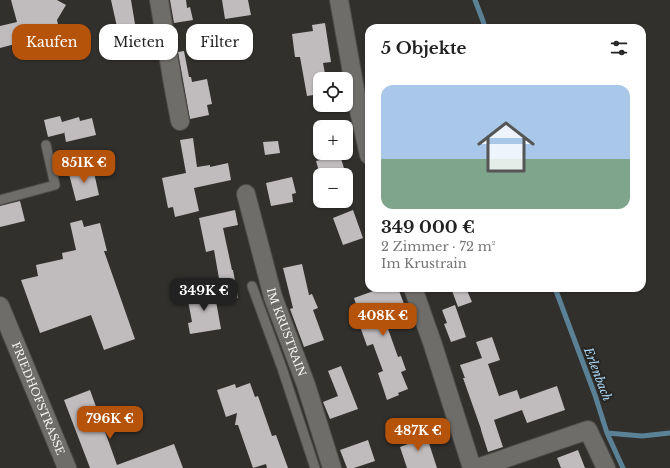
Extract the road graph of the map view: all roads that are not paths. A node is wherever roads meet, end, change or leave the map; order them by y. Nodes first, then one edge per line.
1 (159, 0) edge
2 (339, 0) edge
3 (180, 121) dead end
4 (365, 137) edge
5 (46, 145) dead end
6 (246, 194) dead end
7 (0, 200) edge
8 (252, 286) dead end
9 (414, 292) edge
10 (0, 306) edge
11 (67, 468) edge
12 (315, 468) edge
13 (332, 468) edge
14 (472, 468) edge
15 (477, 468) edge
16 (606, 468) edge

1 - 3 street
2 - 4 street
5 - 7 lane
6 - 13 street, IM KRUSTRAIN
8 - 12 lane
9 - 14 street
10 - 11 street, FRIEDHOFSTRASSE
15 - 16 street

